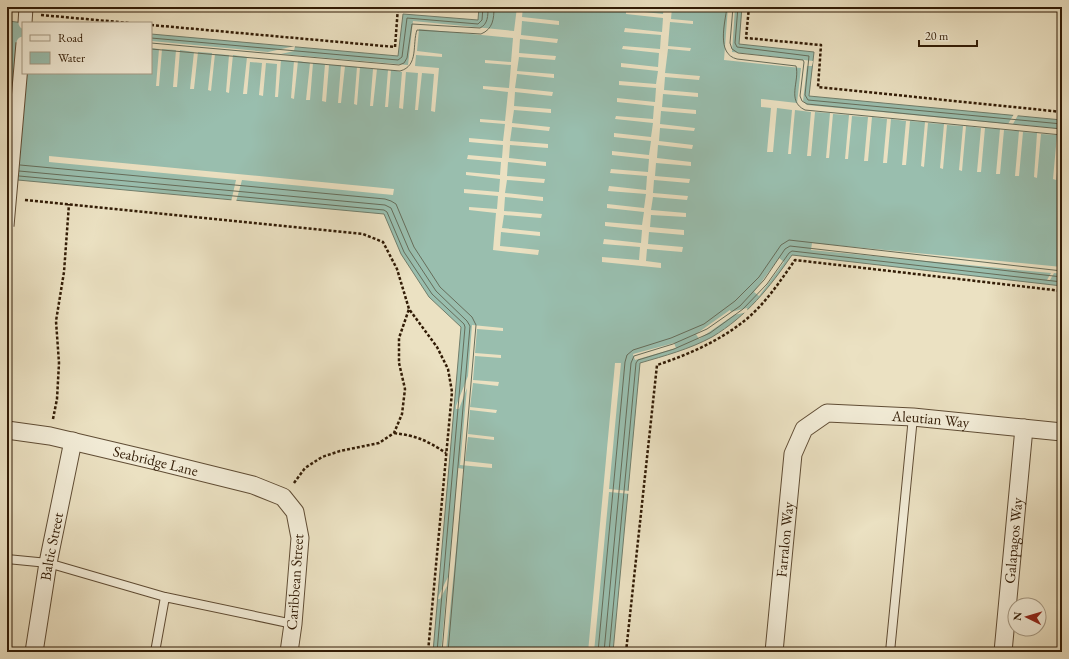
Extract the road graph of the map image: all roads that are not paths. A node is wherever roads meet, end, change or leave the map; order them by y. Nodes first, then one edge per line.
1 (26, 7) edge
2 (25, 22) edge
3 (22, 54) edge
4 (7, 226) edge
5 (913, 417) junction
6 (804, 428) joint
7 (1024, 428) junction
8 (7, 430) edge
9 (1062, 432) edge
10 (73, 441) junction
11 (295, 512) joint
12 (7, 559) edge
13 (48, 563) junction
14 (165, 598) junction
15 (293, 624) junction
16 (34, 652) edge
17 (155, 652) edge
18 (289, 652) edge
19 (774, 652) edge
20 (890, 652) edge
21 (1003, 652) edge

1 - 2 street, bridge
3 - 4 street, bridge
5 - 6 street, Aleutian Way
5 - 7 street, Aleutian Way
5 - 20 lane
6 - 19 street, Farralon Way
7 - 9 street, Aleutian Way
7 - 21 street, Galapagos Way
8 - 10 street, Seabridge Lane
10 - 11 street, Seabridge Lane
10 - 13 street, Baltic Street
11 - 15 street, Caribbean Street
12 - 13 lane
13 - 14 lane
13 - 16 street, Baltic Street
14 - 15 lane
14 - 17 lane
15 - 18 street, Caribbean Street

